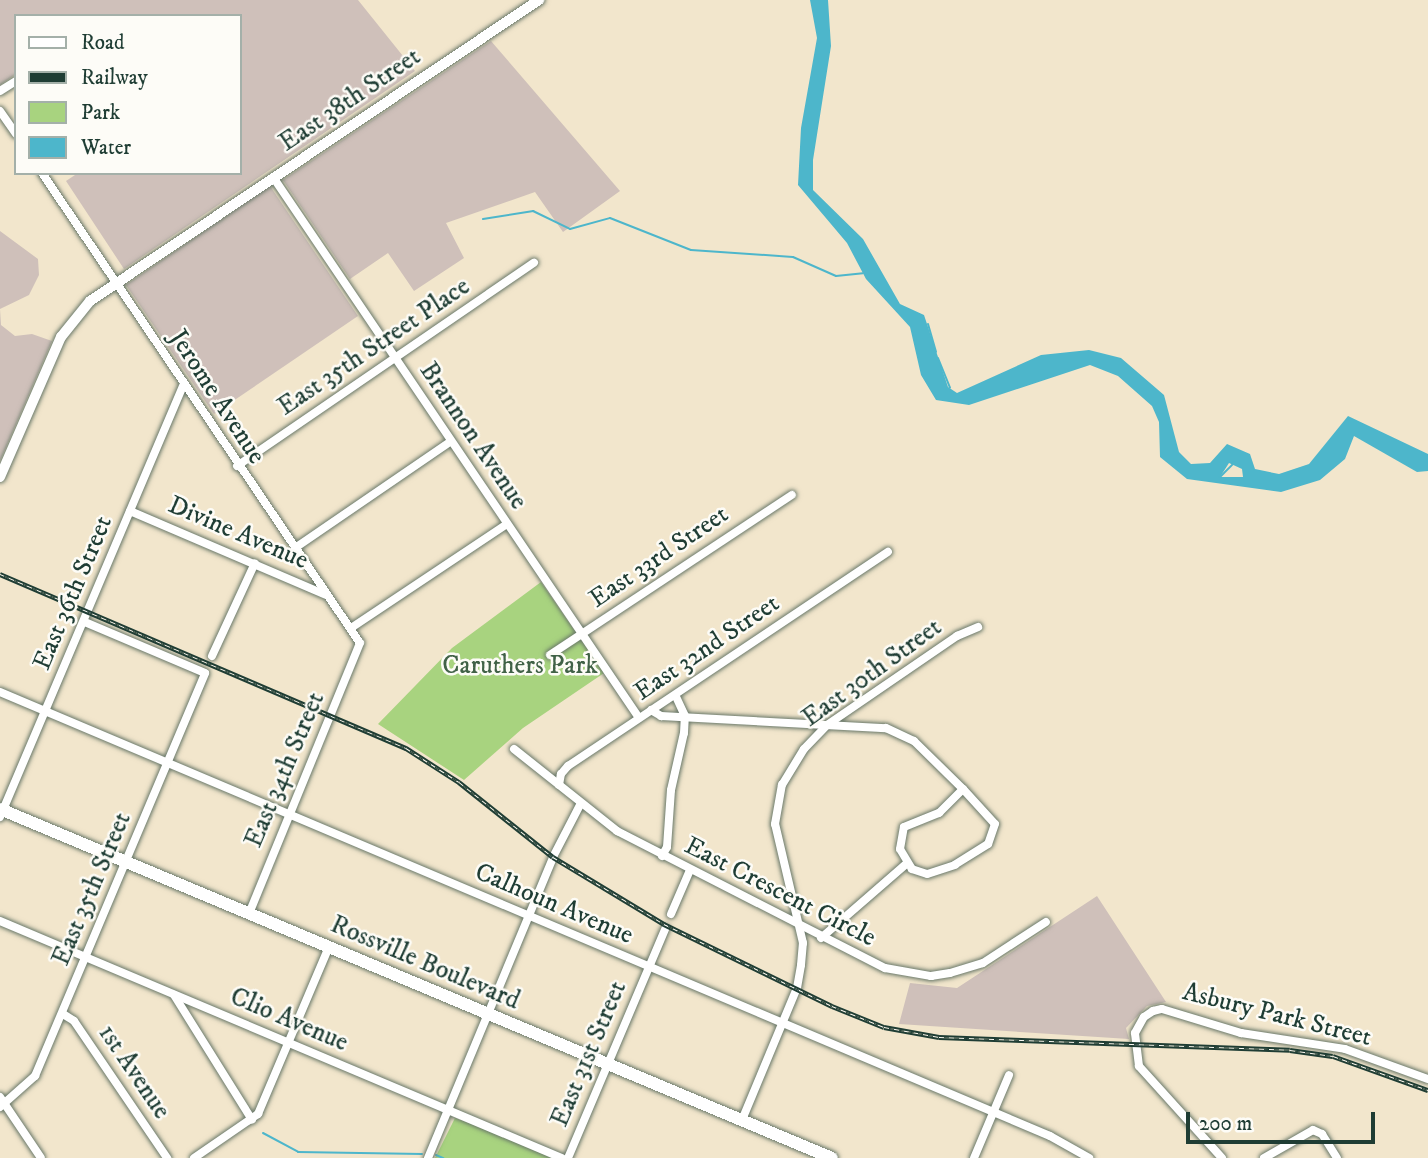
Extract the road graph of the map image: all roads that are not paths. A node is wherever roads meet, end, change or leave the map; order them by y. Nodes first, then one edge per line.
1 (539, 0) edge
2 (0, 111) edge
3 (14, 131) edge
4 (43, 175) edge
5 (273, 177) junction
6 (534, 263) dead end
7 (115, 283) junction
8 (395, 358) junction
9 (183, 386) junction
10 (451, 441) junction
11 (237, 466) junction
12 (0, 477) edge
13 (792, 495) dead end
14 (130, 511) junction
15 (507, 524) junction
16 (295, 548) junction
17 (888, 552) dead end
18 (255, 564) junction
19 (329, 597) junction
20 (85, 622) junction
21 (978, 627) dead end
22 (351, 628) junction
23 (581, 634) junction
24 (360, 643) joint
25 (550, 655) dead end
26 (212, 656) dead end
27 (0, 692) edge
28 (675, 695) junction
29 (651, 710) junction
30 (45, 711) junction
31 (684, 716) junction
32 (639, 718) junction
33 (827, 725) junction
34 (514, 749) dead end
35 (168, 763) junction
36 (559, 785) junction
37 (963, 789) junction
38 (580, 805) junction
39 (1, 812) edge
40 (289, 814) junction
41 (662, 856) junction
42 (126, 862) junction
43 (906, 864) junction
44 (690, 870) junction
45 (249, 913) junction
46 (671, 914) dead end
47 (528, 915) junction
48 (0, 921) edge
49 (1046, 922) dead end
50 (799, 927) junction
51 (665, 929) dead end
52 (821, 938) junction
53 (329, 947) junction
54 (87, 957) junction
55 (648, 967) junction
56 (174, 995) junction
57 (63, 1014) junction
58 (488, 1014) junction
59 (782, 1025) junction
60 (290, 1043) junction
61 (607, 1064) junction
62 (1009, 1075) dead end
63 (1428, 1079) edge
64 (2, 1103) edge
65 (447, 1110) junction
66 (993, 1112) junction
67 (252, 1120) junction
68 (742, 1120) junction
69 (41, 1158) edge
70 (167, 1158) edge
71 (194, 1158) edge
72 (428, 1158) edge
73 (562, 1158) edge
74 (568, 1158) edge
75 (832, 1158) edge
76 (974, 1158) edge
77 (1089, 1158) edge
78 (1222, 1158) edge
79 (1264, 1158) edge
80 (1338, 1158) edge

1 - 5 main road, East 38th Street
2 - 3 street
4 - 7 street, Jerome Avenue
5 - 7 main road, East 38th Street
5 - 8 street, Brannon Avenue
6 - 8 street, East 35th Street Place
7 - 9 street, Jerome Avenue
7 - 12 main road, East 38th Street
8 - 10 street, Brannon Avenue
8 - 11 street, East 35th Street Place
9 - 11 street, Jerome Avenue
9 - 14 street, East 36th Street
10 - 15 street, Brannon Avenue
10 - 16 street
11 - 16 street, Jerome Avenue
13 - 23 street, East 33rd Street
14 - 18 street, Divine Avenue
14 - 20 street, East 36th Street
15 - 22 street
15 - 23 street, Brannon Avenue
16 - 19 street, Jerome Avenue
17 - 28 street, East 32nd Street
18 - 19 street, Divine Avenue
18 - 26 street
19 - 22 street, Jerome Avenue
20 - 30 street, East 36th Street
20 - 35 street, East 35th Street
21 - 33 street, East 30th Street
22 - 24 street, Jerome Avenue
23 - 25 street, East 33rd Street
23 - 32 street, Brannon Avenue
24 - 40 street, East 34th Street
27 - 30 street, Calhoun Avenue
28 - 29 street, East 32nd Street
28 - 31 street
29 - 31 street
29 - 32 street, East 32nd Street
30 - 35 street, Calhoun Avenue
30 - 39 street, East 36th Street
31 - 33 street
31 - 41 street
32 - 36 street, East 32nd Street
33 - 37 street
33 - 50 street, East 30th Street
34 - 36 street, East Crescent Circle
35 - 40 street, Calhoun Avenue
35 - 42 street, East 35th Street
36 - 38 street, East Crescent Circle
37 - 43 street
37 - 43 street
38 - 41 street, East Crescent Circle
38 - 47 street
39 - 42 highway, Rossville Boulevard
40 - 45 street, East 34th Street
40 - 47 street, Calhoun Avenue
41 - 44 street, East Crescent Circle
42 - 45 highway, Rossville Boulevard
42 - 54 street, East 35th Street
43 - 52 street
44 - 46 street
44 - 50 street, East Crescent Circle
45 - 53 highway, Rossville Boulevard
47 - 55 street, Calhoun Avenue
47 - 58 street
48 - 54 street, Clio Avenue
49 - 52 street, East Crescent Circle
50 - 52 street, East Crescent Circle
50 - 59 street, East 30th Street
51 - 55 street, East 31st Street
53 - 58 highway, Rossville Boulevard
53 - 60 street
54 - 56 street, Clio Avenue
54 - 57 street, East 35th Street
55 - 59 street, Calhoun Avenue
55 - 61 street, East 31st Street
56 - 60 street, Clio Avenue
56 - 67 street
57 - 64 street, East 35th Street
57 - 70 street, 1st Avenue
58 - 61 highway, Rossville Boulevard
58 - 65 street
59 - 66 street, Calhoun Avenue
59 - 68 street, East 30th Street
60 - 65 street, Clio Avenue
60 - 67 street
61 - 68 highway, Rossville Boulevard
61 - 74 street, East 31st Street
62 - 66 street
63 - 78 street, Asbury Park Street
64 - 69 street
65 - 72 street
65 - 73 street, Clio Avenue
66 - 76 street
66 - 77 street, Calhoun Avenue
67 - 71 street
68 - 75 highway, Rossville Boulevard
79 - 80 street

